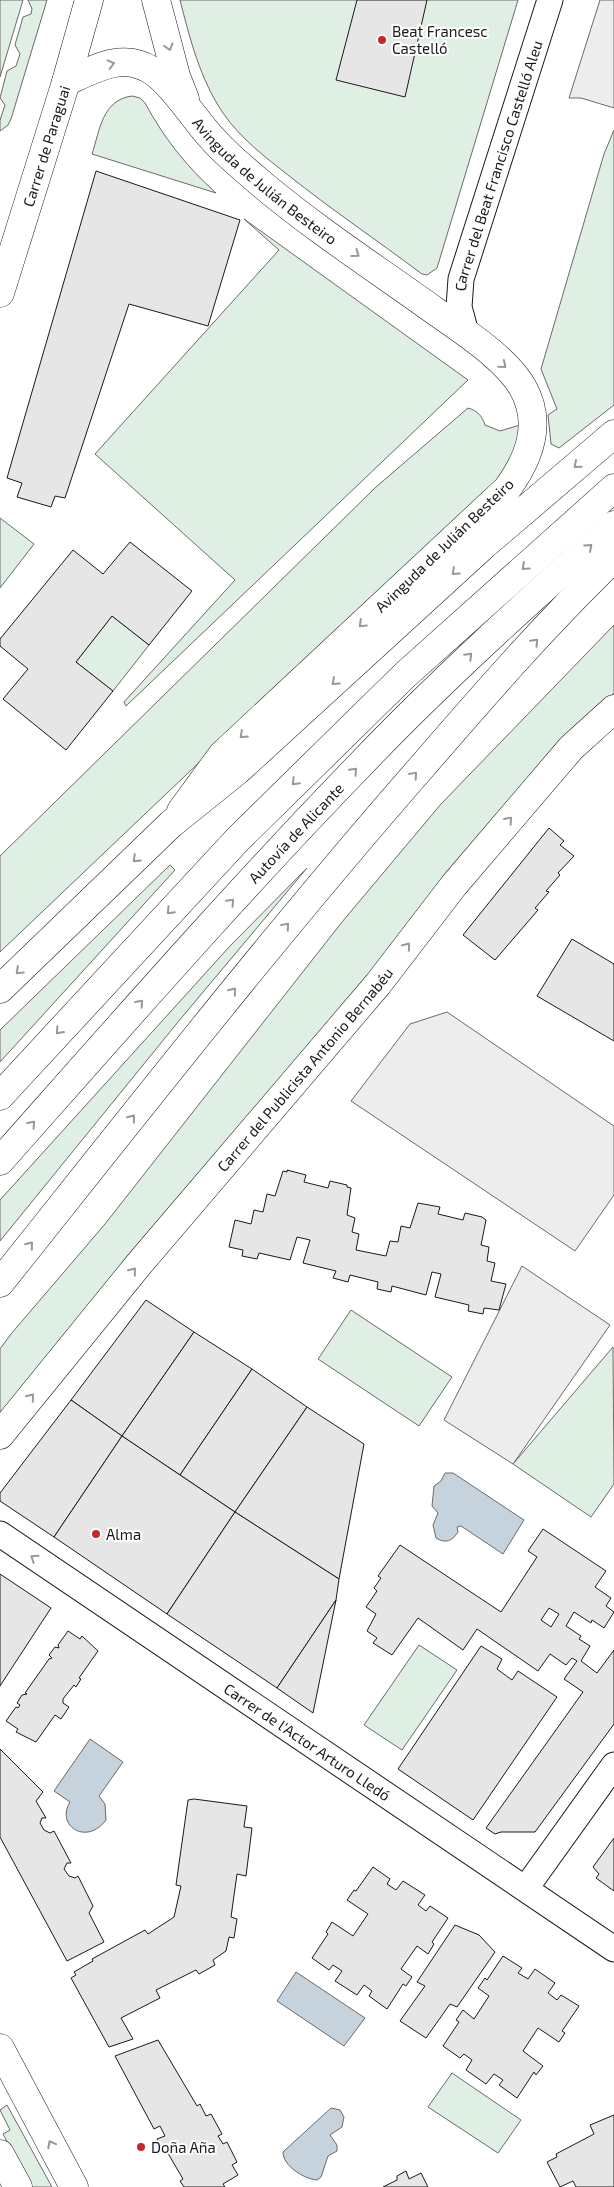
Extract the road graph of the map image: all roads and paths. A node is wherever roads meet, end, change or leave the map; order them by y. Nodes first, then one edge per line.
1 (89, 0) edge
2 (156, 0) edge
3 (550, 0) edge
4 (66, 82) junction
5 (189, 107) junction
6 (0, 292) edge
7 (466, 333) junction
8 (614, 434) edge
9 (614, 488) edge
10 (614, 524) edge
11 (614, 558) edge
12 (614, 709) edge
13 (171, 824) junction
14 (0, 989) edge
15 (0, 1096) edge
16 (0, 1161) edge
17 (0, 1283) edge
18 (0, 1435) edge
19 (0, 1534) edge
20 (614, 1765) edge
21 (526, 1888) junction
22 (614, 1949) edge
23 (0, 2048) edge
24 (74, 2187) edge

1 - 4 main road, Carrer de Paraguai
2 -> 5 main road, Avinguda de Julián Besteiro
3 - 7 street, Carrer del Beat Francisco Castelló Aleu
4 -> 5 main road, Avinguda de Julián Besteiro
4 - 6 main road, Carrer de Paraguai
5 -> 7 main road, Avinguda de Julián Besteiro
7 -> 13 main road, Avinguda de Julián Besteiro
8 -> 13 main road
9 -> 15 main road
16 -> 10 main road, Autovía de Alicante
17 -> 11 main road
18 -> 12 main road, Carrer del Publicista Antonio Bernabéu
13 -> 14 main road
21 -> 19 street, Carrer de l'Actor Arturo Lledó
20 - 21 street
21 - 22 street, Carrer de l'Actor Arturo Lledó
24 -> 23 main road

